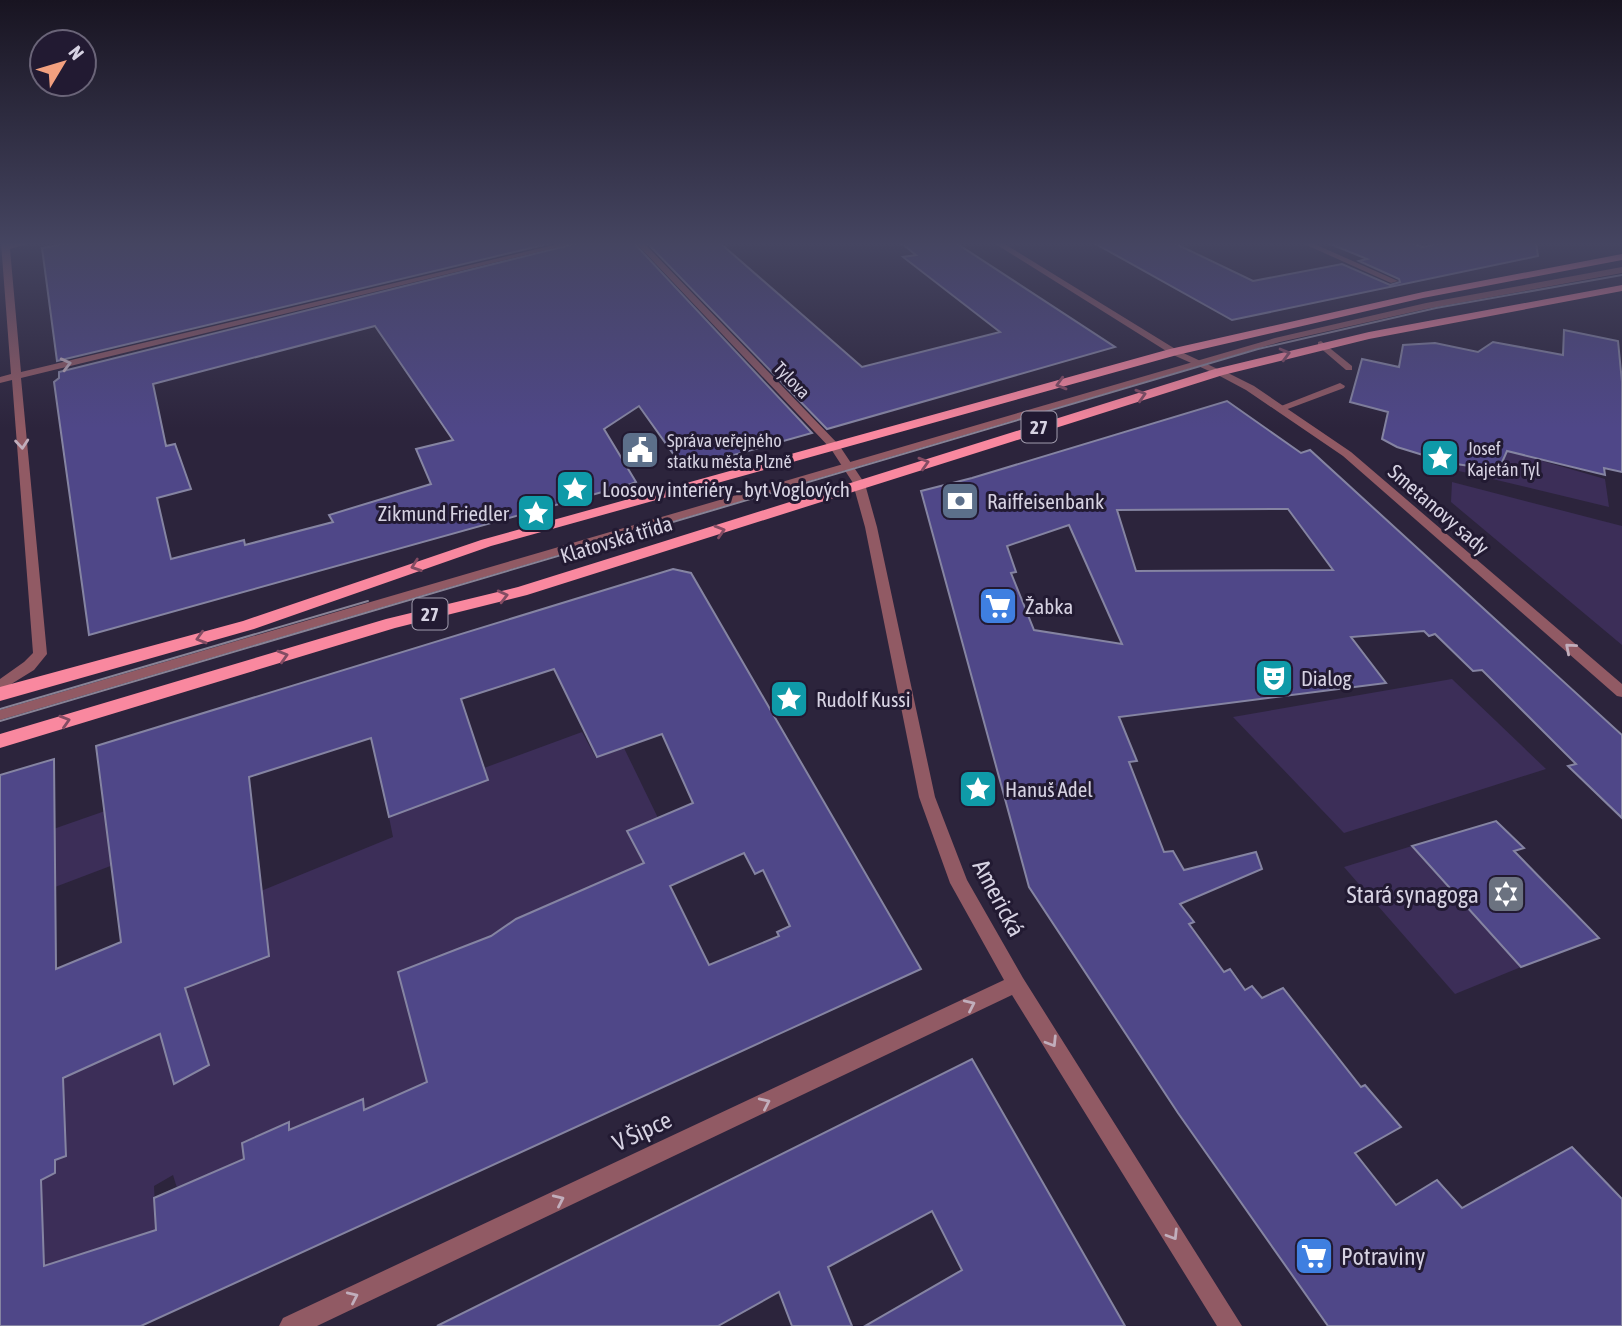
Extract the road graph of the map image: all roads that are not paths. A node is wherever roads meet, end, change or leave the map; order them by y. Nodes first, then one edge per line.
1 (9, 305) edge
2 (315, 305) edge
3 (699, 305) edge
4 (1098, 305) edge
5 (1380, 305) edge
6 (1436, 305) edge
7 (1531, 305) edge
8 (1321, 344) junction
9 (1174, 352) junction
10 (1198, 363) junction
11 (1349, 368) dead end
12 (1219, 372) junction
13 (16, 377) junction
14 (0, 380) edge
15 (1340, 386) dead end
16 (1281, 408) junction
17 (835, 447) junction
18 (848, 466) junction
19 (859, 484) junction
20 (0, 686) edge
21 (1622, 692) edge
22 (0, 694) edge
23 (0, 715) edge
24 (0, 741) edge
25 (1016, 984) junction
26 (292, 1326) edge
27 (1230, 1326) edge

1 - 13 street
13 -> 2 street
3 - 17 street, Tylova
4 - 9 street
5 - 9 main road, 27
6 - 10 street, Klatovská třída
7 - 8 main road, 27
8 - 11 street
12 -> 8 main road, 27
9 - 10 street
9 -> 17 main road, Klatovská třída / 27
10 - 12 street
10 - 18 street, Klatovská třída
12 - 16 street, Smetanovy sady
19 -> 12 main road, Klatovská třída / 27
13 - 14 street
13 -> 20 street
15 - 16 street
21 -> 16 street, Smetanovy sady
17 - 18 street, Americká
17 -> 22 main road, Klatovská třída / 27
18 - 19 street, Americká
18 - 23 street, Klatovská třída
24 -> 19 main road, Klatovská třída / 27
19 - 25 street, Americká
26 -> 25 street, V Šipce
25 -> 27 street, Americká

